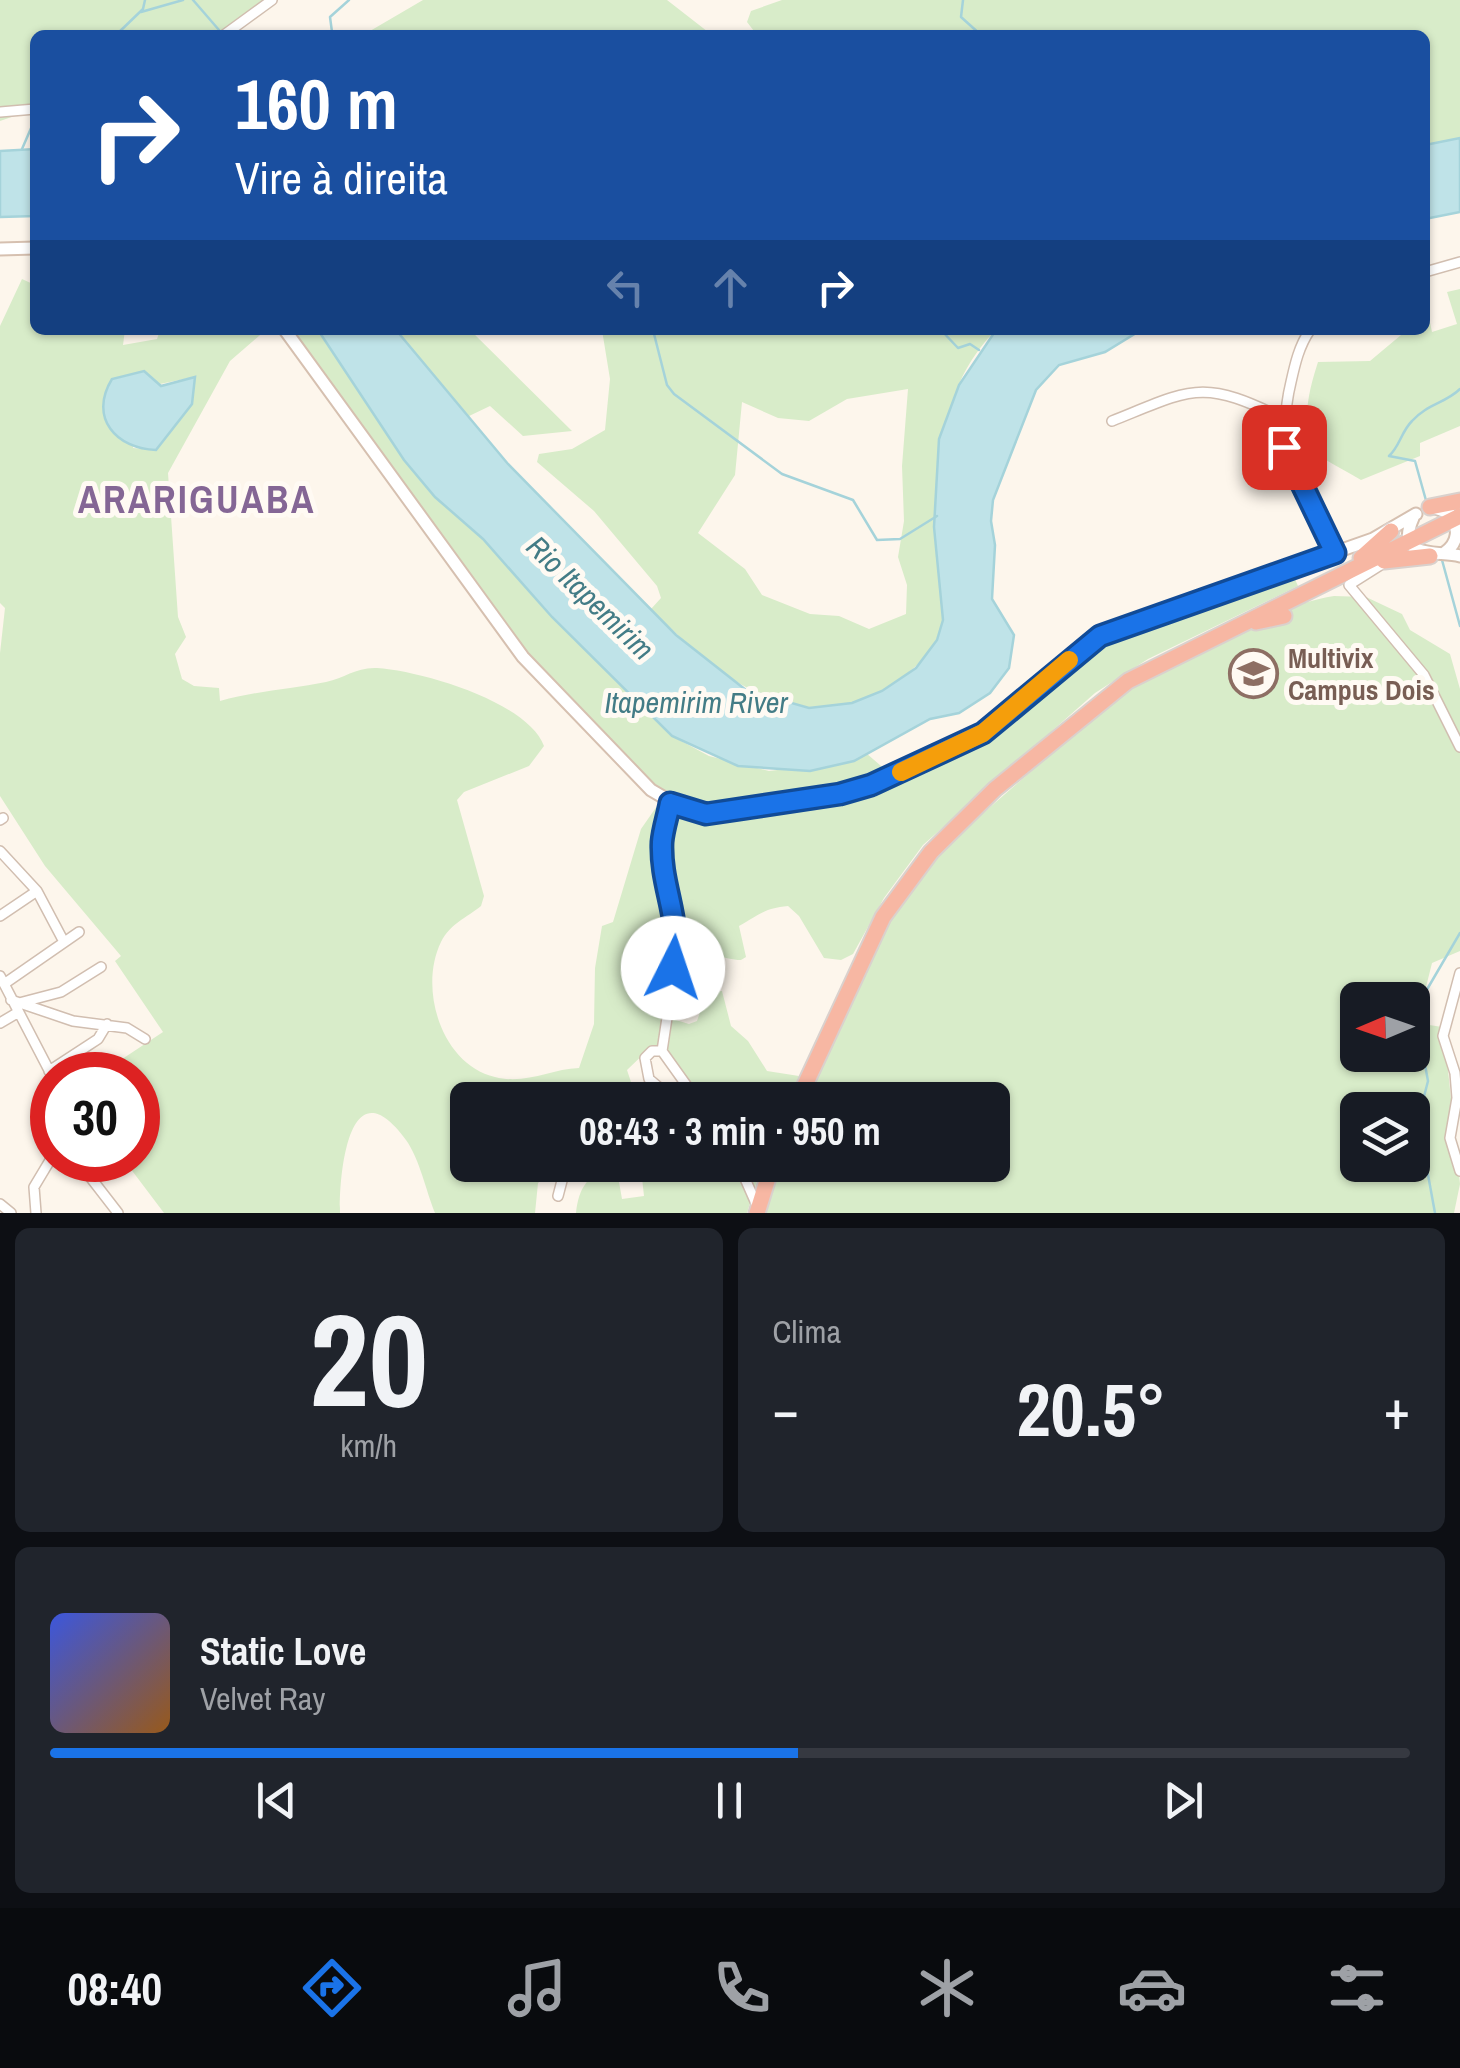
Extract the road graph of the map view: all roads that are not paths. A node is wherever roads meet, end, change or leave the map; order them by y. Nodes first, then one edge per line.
1 (272, 0) edge
2 (231, 30) edge
3 (30, 109) edge
4 (0, 112) edge
5 (30, 248) edge
6 (0, 250) edge
7 (1460, 262) edge
8 (1430, 271) edge
9 (289, 335) edge
10 (1308, 335) edge
11 (1282, 418) junction
12 (1112, 421) dead end
13 (1460, 501) edge
14 (1423, 511) junction
15 (1458, 521) edge
16 (1392, 542) junction
17 (1335, 553) junction
18 (1437, 554) junction
19 (1460, 556) edge
20 (1345, 579) junction
21 (1284, 616) dead end
22 (1232, 627) junction
23 (1460, 747) edge
24 (670, 803) junction
25 (0, 851) edge
26 (37, 892) junction
27 (0, 916) edge
28 (79, 932) dead end
29 (64, 942) junction
30 (101, 968) dead end
31 (1460, 973) edge
32 (2, 980) edge
33 (16, 1005) junction
34 (0, 1023) edge
35 (107, 1024) junction
36 (144, 1040) dead end
37 (662, 1051) junction
38 (40, 1052) edge
39 (80, 1052) edge
40 (653, 1082) edge
41 (684, 1082) edge
42 (806, 1082) edge
43 (1460, 1170) edge
44 (36, 1182) edge
45 (94, 1182) edge
46 (562, 1182) edge
47 (746, 1182) edge
48 (767, 1182) edge
49 (558, 1196) dead end
50 (0, 1204) edge
51 (758, 1211) edge
52 (11, 1213) edge
53 (36, 1213) edge
54 (118, 1213) edge

1 - 2 street
3 - 4 street
5 - 6 street
7 - 8 street
9 - 24 street
10 - 11 street
11 - 12 street
11 - 17 street
13 - 14 highway
14 - 15 street
14 - 16 street
14 - 16 street
15 - 16 highway
15 - 18 street
16 - 17 street
16 - 18 highway
16 - 18 street
16 - 20 highway
17 - 24 street
18 - 19 street
20 - 22 highway
20 - 23 street
21 - 22 highway
22 - 42 highway
24 - 37 street
25 - 26 street
26 - 27 street
26 - 29 street
28 - 29 street
29 - 32 street
30 - 33 street
31 - 43 street
32 - 33 street
33 - 34 street
33 - 35 street
33 - 38 street
35 - 36 street
35 - 39 street
37 - 40 street
37 - 41 street
44 - 53 street
45 - 54 street
46 - 49 street
47 - 51 street
48 - 51 highway
50 - 52 street

